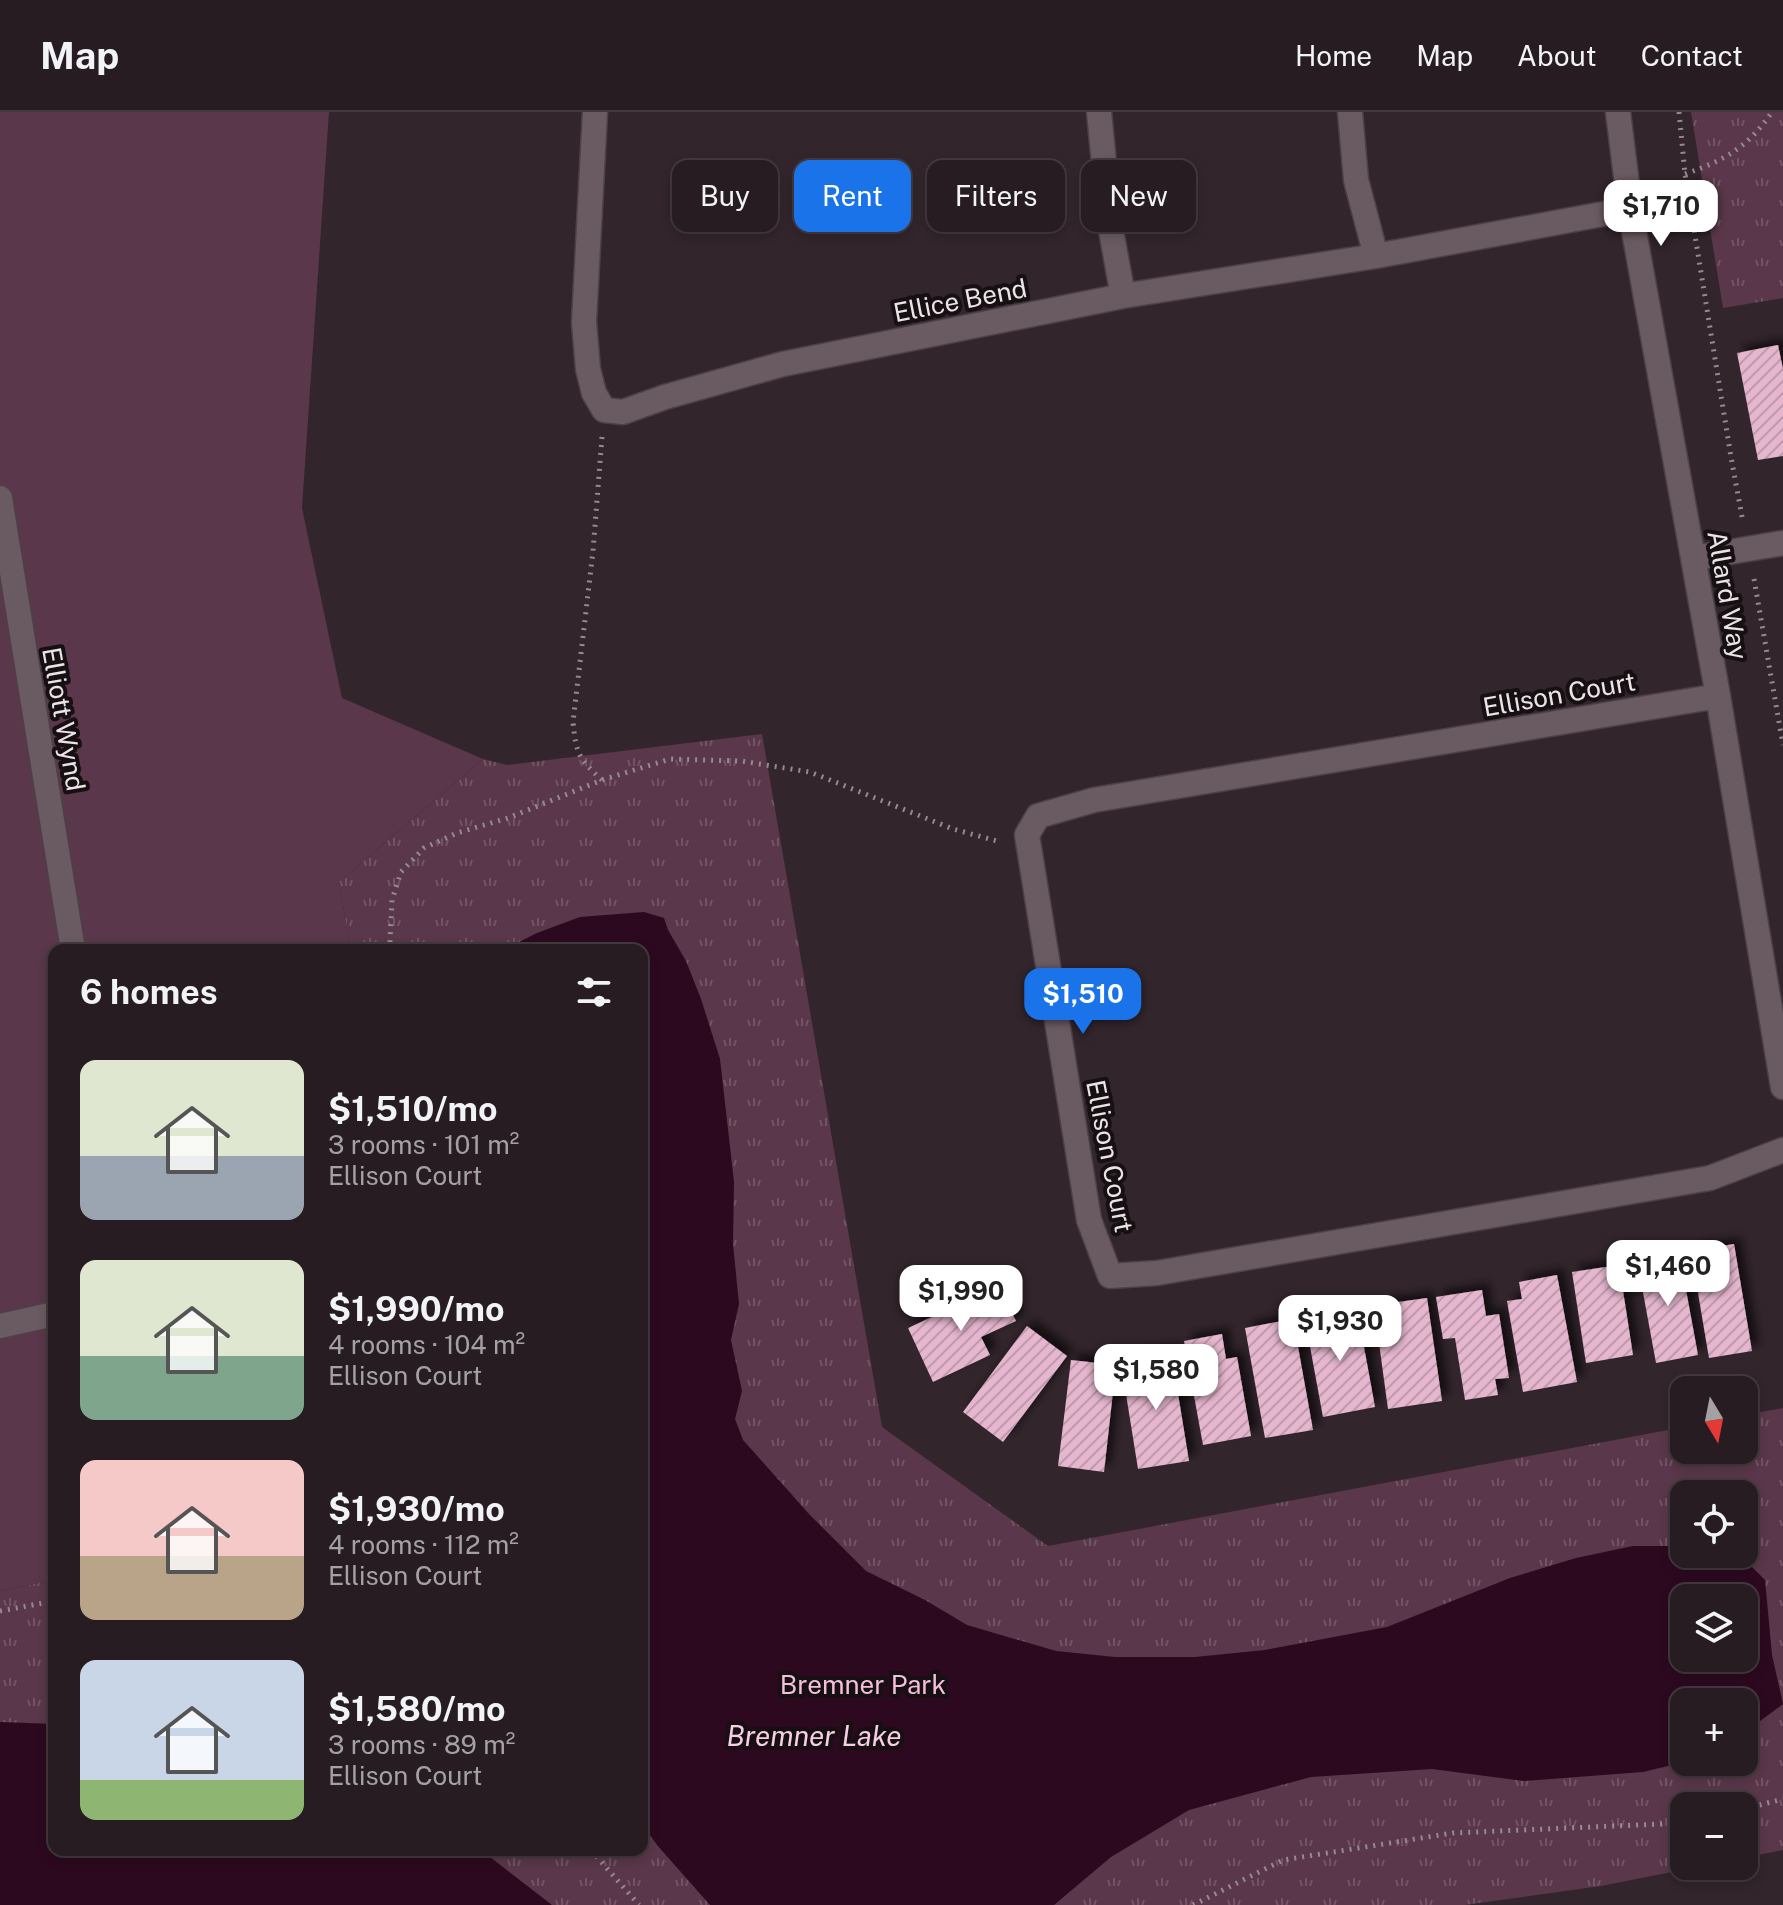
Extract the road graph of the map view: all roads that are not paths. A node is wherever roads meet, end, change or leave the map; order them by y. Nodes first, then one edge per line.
1 (595, 112) edge
2 (1099, 112) edge
3 (1350, 112) edge
4 (1618, 112) edge
5 (1630, 209) junction
6 (1376, 256) junction
7 (1123, 296) junction
8 (0, 498) edge
9 (1783, 543) edge
10 (1694, 558) junction
11 (1718, 696) junction
12 (72, 944) edge
13 (1783, 1087) edge
14 (1783, 1150) edge
15 (48, 1315) edge
16 (0, 1326) edge

1 - 7 street, Ellice Bend
2 - 7 street
3 - 6 street
4 - 5 street, Allard Way
5 - 6 street, Ellice Bend
5 - 10 street, Allard Way
6 - 7 street, Ellice Bend
8 - 12 street, Elliott Wynd
9 - 10 street
10 - 11 street, Allard Way
11 - 13 street, Allard Way
11 - 14 street, Ellison Court
15 - 16 street

